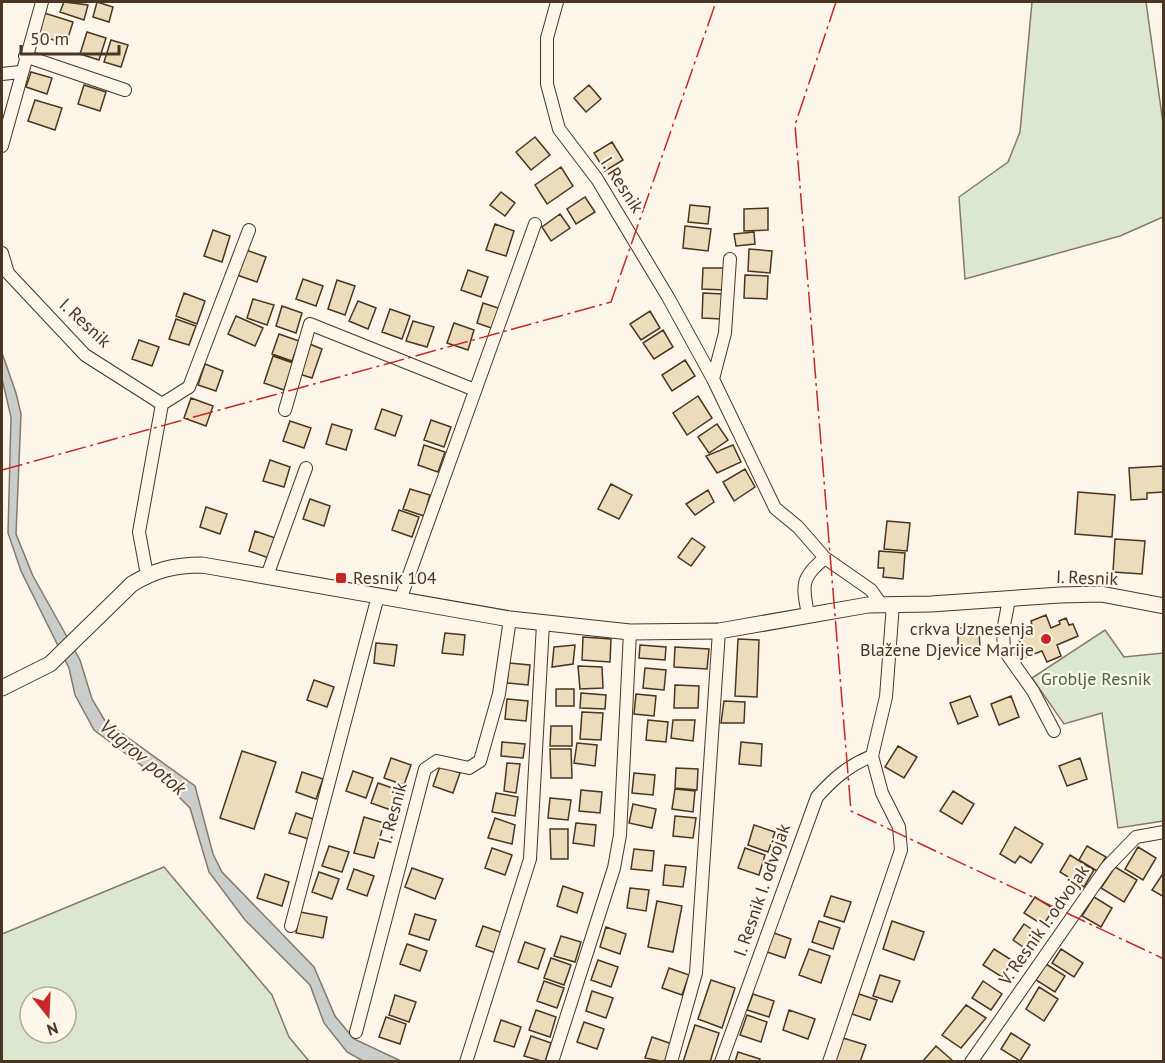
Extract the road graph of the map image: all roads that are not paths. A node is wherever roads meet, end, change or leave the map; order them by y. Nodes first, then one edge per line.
1 (42, 2) edge
2 (557, 2) edge
3 (25, 56) junction
4 (20, 72) junction
5 (2, 74) edge
6 (125, 90) dead end
7 (6, 110) edge
8 (2, 146) edge
9 (536, 224) dead end
10 (249, 230) dead end
11 (2, 253) edge
12 (730, 259) dead end
13 (713, 379) junction
14 (475, 390) junction
15 (162, 404) junction
16 (285, 410) dead end
17 (306, 468) dead end
18 (825, 558) junction
19 (147, 575) junction
20 (267, 576) junction
21 (378, 596) junction
22 (1009, 599) junction
23 (400, 600) junction
24 (887, 604) junction
25 (1164, 606) edge
26 (808, 614) junction
27 (510, 619) junction
28 (543, 624) junction
29 (719, 631) junction
30 (630, 632) junction
31 (2, 688) edge
32 (1054, 730) dead end
33 (872, 756) junction
34 (1164, 832) edge
35 (291, 926) dead end
36 (356, 1032) dead end
37 (466, 1062) edge
38 (552, 1062) edge
39 (671, 1062) edge
40 (721, 1062) edge
41 (829, 1062) edge
42 (971, 1062) edge

1 - 3 street
2 - 13 street, I. Resnik
3 - 4 street
3 - 6 street
4 - 5 street
4 - 7 street
7 - 8 street
9 - 14 street
10 - 15 street
11 - 15 street, I. Resnik
12 - 13 street
13 - 18 street, I. Resnik
14 - 16 street
14 - 23 street
15 - 19 street
17 - 20 street
18 - 24 street, I. Resnik
18 - 26 street
19 - 20 street, I. Resnik
19 - 31 street, I. Resnik
20 - 21 street, I. Resnik
21 - 23 street, I. Resnik
21 - 35 street
22 - 24 street, I. Resnik
22 - 25 street, I. Resnik
22 - 32 street
23 - 27 street, I. Resnik
24 - 26 street, I. Resnik
24 - 33 street
26 - 29 street, I. Resnik
27 - 28 street, I. Resnik
27 - 36 street, I. Resnik
28 - 30 street, I. Resnik
28 - 37 street
29 - 30 street, I. Resnik
29 - 39 street
30 - 38 street
33 - 40 street, I. Resnik I. odvojak
33 - 41 street
34 - 42 street, V. Resnik I. odvojak

